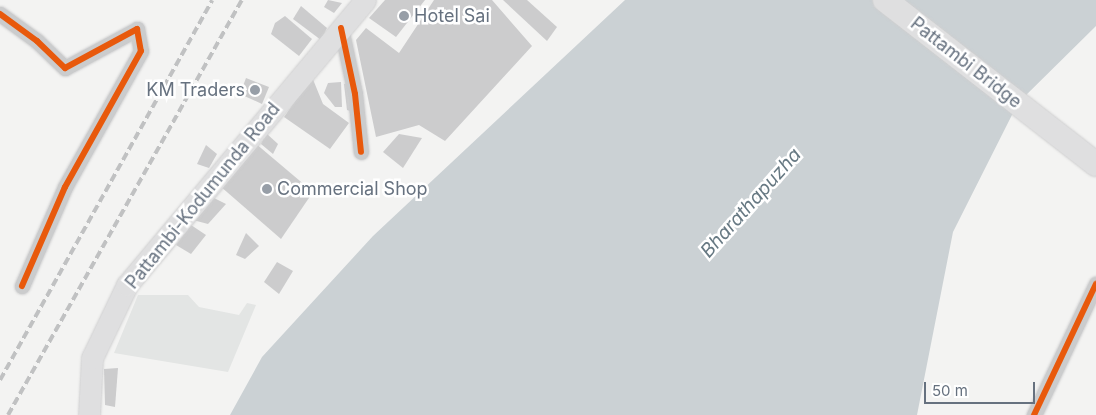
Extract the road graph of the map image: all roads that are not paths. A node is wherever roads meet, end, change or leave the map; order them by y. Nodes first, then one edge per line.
1 (365, 0) edge
2 (885, 0) edge
3 (0, 14) edge
4 (342, 28) junction
5 (361, 152) dead end
6 (1096, 164) edge
7 (1096, 284) edge
8 (22, 286) dead end
9 (89, 415) edge
10 (1034, 415) edge

1 - 4 main road, Pattambi-Kodumunda Road
2 - 6 main road, Pattambi Bridge
3 - 8 street
4 - 5 street
4 - 9 main road, Pattambi-Kodumunda Road
7 - 10 street

